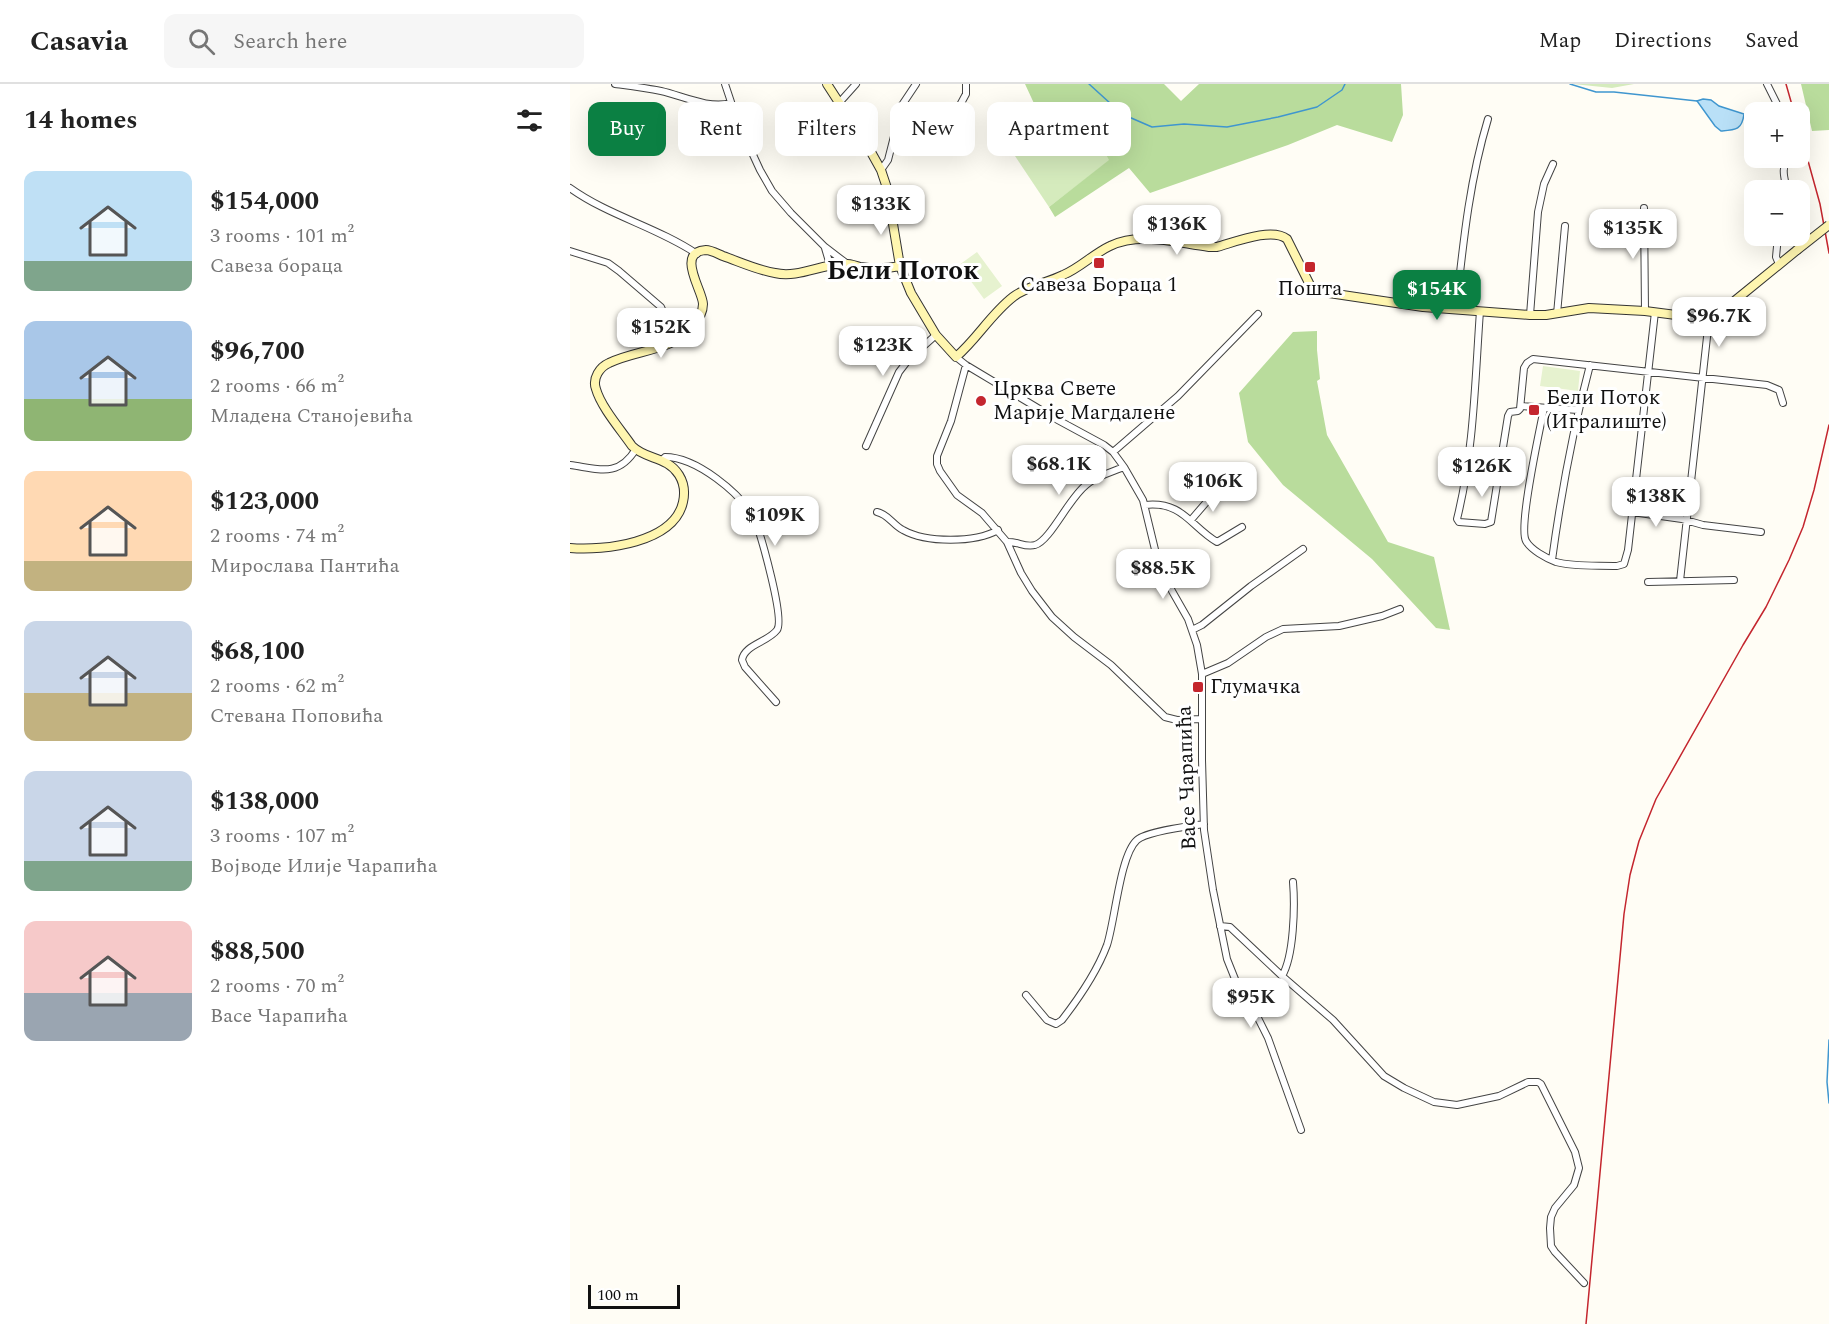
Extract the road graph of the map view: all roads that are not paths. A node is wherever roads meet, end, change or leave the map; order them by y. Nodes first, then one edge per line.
1 (615, 84) edge
2 (725, 84) edge
3 (827, 84) edge
4 (856, 84) edge
5 (916, 84) edge
6 (966, 84) edge
7 (1767, 84) edge
8 (703, 102) edge
9 (731, 102) edge
10 (838, 102) edge
11 (840, 102) edge
12 (962, 102) edge
13 (1776, 102) edge
14 (1488, 119) dead end
15 (754, 156) edge
16 (873, 156) edge
17 (1553, 164) dead end
18 (881, 170) junction
19 (570, 188) edge
20 (1644, 208) dead end
21 (1829, 225) edge
22 (1565, 226) dead end
23 (1777, 246) edge
24 (825, 247) junction
25 (570, 251) edge
26 (697, 254) junction
27 (846, 263) junction
28 (1779, 264) junction
29 (830, 265) junction
30 (900, 266) junction
31 (1456, 309) junction
32 (1480, 311) junction
33 (1645, 311) junction
34 (1655, 312) junction
35 (1258, 314) dead end
36 (1557, 314) junction
37 (1530, 315) junction
38 (1709, 319) junction
39 (936, 335) junction
40 (682, 338) junction
41 (956, 357) junction
42 (966, 365) junction
43 (1590, 365) junction
44 (1648, 372) junction
45 (1703, 378) junction
46 (1783, 403) dead end
47 (1521, 406) junction
48 (1544, 408) junction
49 (1578, 410) junction
50 (866, 446) dead end
51 (636, 449) junction
52 (1113, 452) junction
53 (662, 460) junction
54 (570, 465) edge
55 (1125, 467) junction
56 (1216, 491) dead end
57 (1145, 505) junction
58 (877, 512) dead end
59 (1632, 512) junction
60 (1191, 520) junction
61 (1686, 521) junction
62 (1242, 527) dead end
63 (998, 530) junction
64 (1761, 532) dead end
65 (1007, 542) junction
66 (570, 548) edge
67 (1303, 549) dead end
68 (1552, 560) junction
69 (1734, 580) dead end
70 (1680, 581) junction
71 (1648, 582) dead end
72 (1400, 609) dead end
73 (1192, 630) junction
74 (1202, 674) junction
75 (776, 702) dead end
76 (1202, 719) junction
77 (1204, 824) junction
78 (1293, 882) dead end
79 (1220, 926) junction
80 (1282, 976) junction
81 (1026, 995) dead end
82 (1301, 1130) dead end
83 (1584, 1283) dead end

1 - 8 street
2 - 9 street
3 - 10 street, Васе Чарапића
4 - 11 street
5 - 18 street
6 - 12 street
7 - 13 street
14 - 31 street
15 - 24 street
16 - 18 street, Васе Чарапића
17 - 37 street
18 - 30 street, Васе Чарапића
19 - 26 street
20 - 33 street
21 - 28 street, bridge
22 - 36 street
23 - 28 street
24 - 27 street
24 - 29 street
25 - 40 street
26 - 29 street
26 - 40 street
27 - 29 street
27 - 30 street
28 - 38 street
30 - 39 street, Васе Чарапића
31 - 32 street
31 - 41 street
32 - 37 street
32 - 47 street
33 - 34 street
33 - 36 street
34 - 38 street
34 - 44 street
35 - 52 street
36 - 37 street
38 - 45 street
39 - 41 street, Васе Чарапића
39 - 50 street
40 - 51 street
41 - 42 street, Васе Чарапића
42 - 52 street, Васе Чарапића
42 - 63 street
43 - 44 street
43 - 47 street
43 - 49 street
44 - 45 street
44 - 59 street
45 - 46 street
45 - 61 street
47 - 48 street
48 - 49 street
48 - 68 street
49 - 68 street
51 - 53 street
51 - 54 street
52 - 55 street, Васе Чарапића
53 - 66 street
53 - 75 street
55 - 57 street, Васе Чарапића
55 - 65 street
56 - 60 street
57 - 60 street
57 - 73 street, Васе Чарапића
58 - 63 street
59 - 61 street
59 - 68 street
60 - 62 street
61 - 64 street
61 - 70 street
63 - 65 street
65 - 76 street
67 - 73 street
69 - 70 street
70 - 71 street
72 - 74 street
73 - 74 street, Васе Чарапића
74 - 76 street, Васе Чарапића
76 - 77 street, Васе Чарапића
77 - 79 street, Васе Чарапића
77 - 81 street
78 - 80 street
79 - 80 street
79 - 82 street, Васе Чарапића
80 - 83 street

